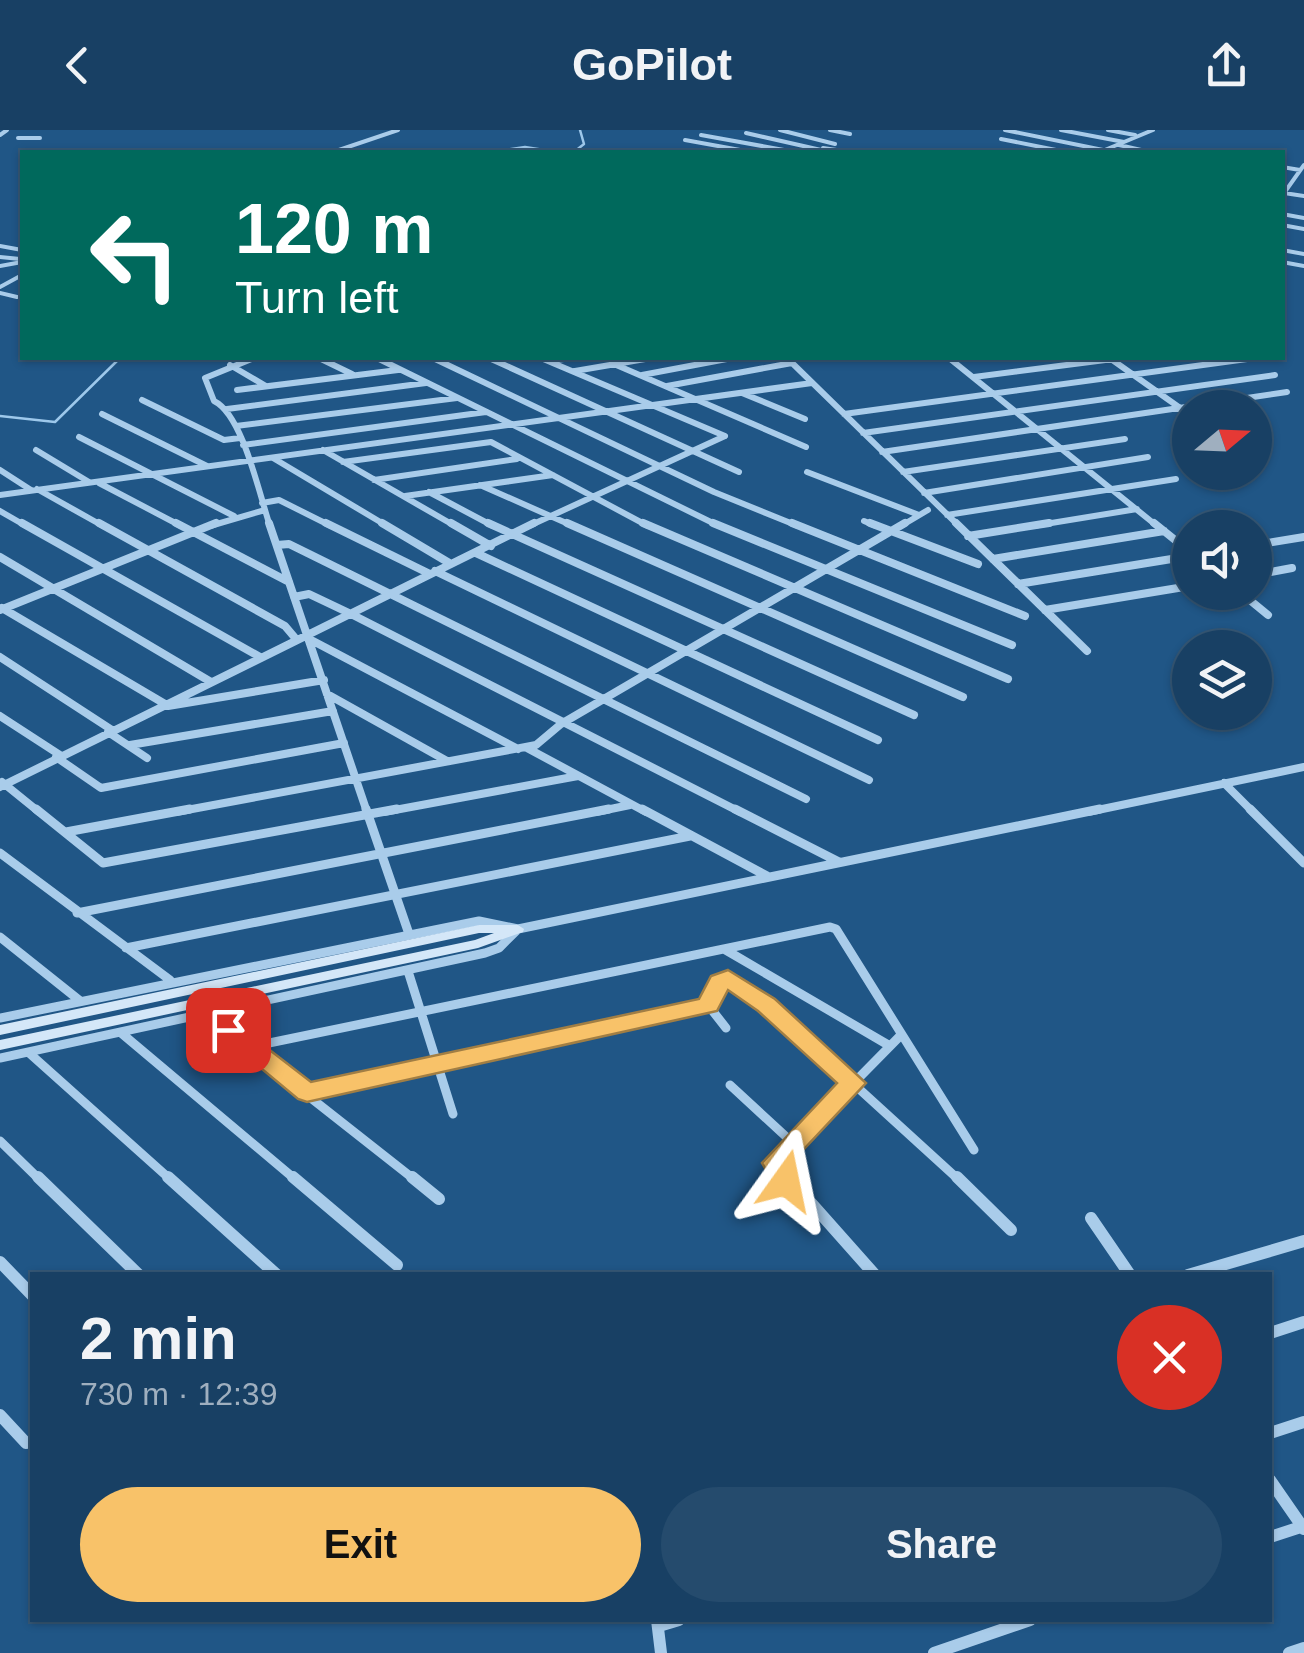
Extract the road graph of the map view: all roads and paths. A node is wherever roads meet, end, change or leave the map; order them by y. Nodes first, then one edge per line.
1 (7, 130) edge
2 (33, 130) edge
3 (398, 130) edge
4 (784, 130) edge
5 (830, 130) edge
6 (1004, 130) edge
7 (1061, 130) edge
8 (1108, 130) edge
9 (1153, 130) edge
10 (746, 133) dead end
11 (0, 134) edge
12 (850, 134) dead end
13 (701, 135) dead end
14 (1138, 136) junction
15 (18, 138) dead end
16 (685, 140) dead end
17 (1001, 140) dead end
18 (1121, 143) junction
19 (339, 150) edge
20 (740, 150) edge
21 (784, 150) edge
22 (820, 150) edge
23 (1055, 150) edge
24 (1098, 150) edge
25 (1105, 150) edge
26 (1144, 150) edge
27 (1302, 168) edge
28 (1293, 180) junction
29 (1304, 180) edge
30 (1285, 186) edge
31 (0, 290) edge
32 (17, 297) dead end
33 (247, 360) edge
34 (323, 360) edge
35 (381, 360) edge
36 (436, 360) edge
37 (493, 360) edge
38 (556, 360) edge
39 (638, 360) edge
40 (721, 360) edge
41 (789, 360) edge
42 (952, 360) edge
43 (1096, 360) edge
44 (1113, 360) edge
45 (1239, 360) edge
46 (549, 361) joint
47 (614, 364) junction
48 (230, 365) junction
49 (401, 369) junction
50 (572, 372) junction
51 (1133, 374) junction
52 (354, 375) junction
53 (640, 375) junction
54 (1274, 375) dead end
55 (974, 377) junction
56 (429, 382) junction
57 (812, 383) junction
58 (267, 386) junction
59 (666, 386) junction
60 (237, 390) dead end
61 (1157, 392) junction
62 (1286, 392) dead end
63 (742, 393) junction
64 (994, 394) junction
65 (1272, 394) edge
66 (459, 397) junction
67 (696, 399) junction
68 (142, 400) dead end
69 (1172, 402) edge
70 (649, 406) junction
71 (228, 409) junction
72 (1172, 409) edge
73 (606, 411) junction
74 (1016, 411) junction
75 (488, 412) junction
76 (102, 414) dead end
77 (844, 414) junction
78 (558, 418) junction
79 (804, 419) dead end
80 (514, 424) junction
81 (236, 426) junction
82 (1038, 429) junction
83 (863, 433) junction
84 (79, 437) dead end
85 (1125, 439) dead end
86 (241, 441) junction
87 (806, 447) dead end
88 (1062, 448) junction
89 (36, 450) dead end
90 (323, 450) junction
91 (692, 450) junction
92 (882, 452) junction
93 (271, 457) junction
94 (1148, 457) dead end
95 (520, 459) junction
96 (248, 460) junction
97 (343, 462) junction
98 (657, 465) junction
99 (207, 466) junction
100 (1085, 467) junction
101 (0, 470) edge
102 (739, 472) dead end
103 (807, 472) dead end
104 (903, 472) junction
105 (151, 474) junction
106 (553, 475) junction
107 (624, 479) junction
108 (374, 480) junction
109 (1172, 480) edge
110 (93, 482) junction
111 (480, 485) junction
112 (1112, 489) junction
113 (34, 490) junction
114 (429, 492) junction
115 (924, 492) junction
116 (591, 494) junction
117 (0, 495) edge
118 (402, 496) junction
119 (264, 507) junction
120 (1137, 509) junction
121 (928, 510) dead end
122 (0, 511) edge
123 (919, 515) junction
124 (947, 515) junction
125 (234, 516) junction
126 (548, 518) junction
127 (864, 521) dead end
128 (1164, 531) junction
129 (891, 532) junction
130 (189, 533) junction
131 (513, 536) junction
132 (968, 536) junction
133 (1304, 537) edge
134 (1172, 538) edge
135 (1272, 542) edge
136 (277, 546) junction
137 (491, 546) junction
138 (860, 549) junction
139 (146, 551) junction
140 (476, 553) junction
141 (0, 556) edge
142 (1172, 557) edge
143 (993, 559) junction
144 (451, 564) junction
145 (978, 564) dead end
146 (1292, 568) dead end
147 (103, 569) junction
148 (826, 570) junction
149 (1272, 571) edge
150 (432, 572) junction
151 (290, 582) junction
152 (1018, 584) junction
153 (54, 589) junction
154 (792, 589) junction
155 (1172, 589) edge
156 (391, 592) junction
157 (294, 596) junction
158 (1, 609) edge
159 (756, 610) junction
160 (1045, 610) junction
161 (1262, 610) edge
162 (350, 613) junction
163 (1268, 615) dead end
164 (1025, 616) dead end
165 (722, 630) junction
166 (310, 638) junction
167 (296, 640) junction
168 (1012, 645) dead end
169 (1087, 651) dead end
170 (683, 652) junction
171 (0, 657) edge
172 (260, 657) junction
173 (645, 675) junction
174 (1008, 679) dead end
175 (324, 680) junction
176 (212, 682) junction
177 (328, 694) junction
178 (963, 696) dead end
179 (606, 698) junction
180 (161, 706) junction
181 (333, 711) junction
182 (914, 715) dead end
183 (0, 716) edge
184 (561, 724) junction
185 (110, 730) junction
186 (878, 740) dead end
187 (344, 743) junction
188 (130, 746) junction
189 (523, 749) junction
190 (58, 756) junction
191 (147, 758) dead end
192 (448, 762) junction
193 (1304, 767) edge
194 (578, 776) junction
195 (356, 777) junction
196 (868, 780) dead end
197 (1224, 783) junction
198 (2, 784) edge
199 (806, 798) dead end
200 (630, 804) junction
201 (368, 814) junction
202 (66, 832) junction
203 (690, 836) junction
204 (0, 853) edge
205 (381, 854) junction
206 (1303, 861) edge
207 (842, 863) junction
208 (768, 876) junction
209 (396, 895) junction
210 (77, 913) junction
211 (518, 928) junction
212 (410, 934) junction
213 (0, 937) edge
214 (126, 948) junction
215 (724, 948) junction
216 (408, 971) junction
217 (171, 980) junction
218 (79, 1000) junction
219 (708, 1005) junction
220 (420, 1010) junction
221 (204, 1014) junction
222 (0, 1018) edge
223 (726, 1028) dead end
224 (0, 1030) edge
225 (120, 1032) junction
226 (901, 1035) junction
227 (0, 1045) edge
228 (250, 1046) junction
229 (890, 1046) junction
230 (28, 1052) junction
231 (0, 1058) edge
232 (436, 1063) junction
233 (853, 1083) junction
234 (730, 1085) dead end
235 (307, 1093) junction
236 (453, 1114) dead end
237 (0, 1141) edge
238 (794, 1144) junction
239 (974, 1150) dead end
240 (440, 1199) dead end
241 (1091, 1218) dead end
242 (1011, 1230) dead end
243 (1304, 1242) edge
244 (0, 1262) edge
245 (397, 1265) dead end
246 (136, 1272) edge
247 (274, 1272) edge
248 (872, 1272) edge
249 (1128, 1272) edge
250 (1199, 1272) edge
251 (30, 1293) edge
252 (1304, 1322) edge
253 (1272, 1331) edge
254 (0, 1415) edge
255 (1304, 1422) edge
256 (1272, 1432) edge
257 (26, 1443) dead end
258 (1272, 1483) edge
259 (1303, 1527) edge
260 (1272, 1537) edge
261 (1024, 1622) edge
262 (658, 1623) edge
263 (1304, 1648) edge
264 (661, 1653) edge
265 (934, 1653) edge
266 (1289, 1653) edge

1 - 11 street
2 - 15 street
3 - 19 street
4 - 22 street
5 - 12 street
6 - 24 street
7 - 18 street
8 - 14 street
9 - 14 street
10 - 22 street
13 - 21 street
14 - 18 street
16 - 20 street
17 - 23 street
18 - 25 street
18 - 26 street
27 - 28 street
28 - 29 street
28 - 30 street
31 - 32 street
33 - 48 street
34 - 52 street
35 - 49 street
36 - 78 street
37 - 73 street
38 - 46 street
39 - 47 street
40 - 53 street
41 - 57 street
41 - 59 street
42 - 55 street
43 - 55 street
44 - 51 street
45 - 51 street
46 - 50 street
47 - 50 street
47 - 53 street
48 - 58 street
48 - 71 street
49 - 52 street
49 - 56 street
50 - 70 street
51 - 61 street
51 - 64 street
52 - 58 street
53 - 59 street
54 - 61 street
55 - 64 street
56 - 66 street
56 - 71 street
57 - 63 street
57 - 77 street
58 - 60 street
59 - 67 street
61 - 69 street
61 - 74 street
62 - 65 street
63 - 67 street
63 - 79 street
64 - 74 street
64 - 77 street
66 - 75 street
66 - 81 street
67 - 70 street
67 - 87 street
68 - 86 street
70 - 73 street
70 - 91 street
71 - 81 street
72 - 82 street
73 - 78 street
73 - 91 street
74 - 82 street
74 - 83 street
75 - 80 street
75 - 86 street
76 - 99 street
77 - 83 street
78 - 80 street
78 - 98 street
80 - 90 street
80 - 107 street
81 - 86 street
82 - 88 street
82 - 92 street
83 - 92 street
84 - 105 street
85 - 88 street
86 - 96 street
88 - 100 street
88 - 104 street
89 - 110 street
90 - 93 street
90 - 97 street
91 - 98 street
91 - 102 street
92 - 104 street
93 - 96 street
93 - 144 street
94 - 100 street
95 - 97 street
95 - 106 street
95 - 108 street
96 - 99 street
96 - 119 street
97 - 108 street
98 - 107 street
98 - 138 street
99 - 105 street
100 - 112 street
100 - 115 street
101 - 113 street
103 - 123 street
104 - 115 street
105 - 110 street
105 - 125 street
106 - 111 street
106 - 116 street
107 - 116 street
107 - 148 street
108 - 118 street
109 - 112 street
110 - 113 street
110 - 130 street
111 - 114 street
111 - 126 street
112 - 120 street
112 - 124 street
113 - 117 street
113 - 139 street
114 - 118 street
114 - 131 street
115 - 124 street
116 - 126 street
116 - 154 street
118 - 137 street
119 - 125 street
119 - 136 street
119 - 150 street
120 - 128 street
120 - 132 street
121 - 123 street
122 - 147 street
123 - 129 street
124 - 132 street
125 - 130 street
126 - 131 street
126 - 159 street
127 - 129 street
128 - 134 street
128 - 143 street
129 - 138 street
129 - 145 street
130 - 139 street
130 - 151 street
131 - 137 street
131 - 165 street
132 - 143 street
133 - 135 street
136 - 151 street
136 - 156 street
137 - 140 street
138 - 148 street
138 - 164 street
139 - 147 street
139 - 167 street
140 - 144 street
140 - 170 street
141 - 153 street
142 - 152 street
143 - 152 street
144 - 150 street
146 - 149 street
147 - 153 street
147 - 172 street
148 - 154 street
148 - 168 street
150 - 156 street
150 - 173 street
151 - 157 street
152 - 160 street
153 - 158 street
153 - 176 street
154 - 159 street
154 - 174 street
155 - 160 street
156 - 162 street
156 - 179 street
157 - 162 street
157 - 166 street
158 - 180 street
159 - 165 street
159 - 178 street
160 - 169 street
161 - 163 street
162 - 166 street
162 - 184 street
165 - 170 street
165 - 182 street
166 - 167 street
166 - 175 street
166 - 189 street
167 - 172 street
170 - 173 street
170 - 186 street
171 - 185 street
172 - 176 street
173 - 179 street
173 - 196 street
175 - 177 street
175 - 180 street
176 - 180 street
177 - 181 street
177 - 192 street
179 - 184 street
179 - 199 street
180 - 185 street
181 - 187 street
181 - 188 street
183 - 190 street
184 - 189 street
184 - 207 street
185 - 188 street
185 - 190 street
187 - 190 street
187 - 195 street
188 - 191 street
189 - 192 street
189 - 194 street
190 - 198 street
192 - 195 street
193 - 197 street
194 - 200 street
194 - 201 street
195 - 201 street
195 - 202 street
197 - 206 street
197 - 207 street
198 - 202 street
200 - 203 street
200 - 205 street
201 - 202 street
201 - 205 street
203 - 208 street
203 - 209 street
204 - 210 street
205 - 209 street
205 - 210 street
207 - 208 street
208 - 211 street
209 - 212 street
209 - 214 street
210 - 214 street
211 - 212 street
211 - 216 street
211 - 224 street
211 - 227 street
212 - 217 street
213 - 218 street
214 - 217 street
215 - 220 street
215 - 226 street
215 - 229 street
216 - 220 street
216 - 221 street
217 - 218 street
218 - 222 street
219 - 223 street
219 - 232 street
219 - 233 street
220 - 228 street
220 - 232 street
221 - 225 street
221 - 228 street
225 - 230 street
225 - 245 street
226 - 229 street
226 - 239 street
228 - 235 street
229 - 233 street
230 - 231 street
230 - 247 street
232 - 235 street
232 - 236 street
233 - 238 street
233 - 242 street
234 - 238 street
235 - 240 street
237 - 246 street
238 - 248 street
241 - 249 street
243 - 250 street
244 - 251 street
252 - 253 street
254 - 257 street
255 - 256 street
258 - 259 street
259 - 260 street
261 - 265 street
262 - 264 street
263 - 266 street

